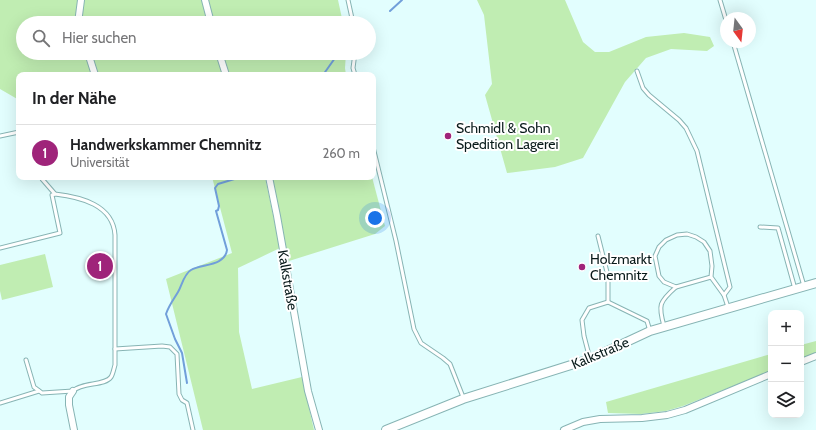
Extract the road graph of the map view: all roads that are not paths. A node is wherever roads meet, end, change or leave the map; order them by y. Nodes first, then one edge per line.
1 (81, 0) edge
2 (205, 0) edge
3 (348, 0) edge
4 (720, 0) edge
5 (724, 12) edge
6 (79, 16) edge
7 (209, 16) edge
8 (351, 16) edge
9 (734, 48) edge
10 (90, 60) edge
11 (221, 60) edge
12 (354, 60) edge
13 (637, 71) dead end
14 (94, 72) edge
15 (225, 72) edge
16 (354, 72) edge
17 (16, 133) edge
18 (0, 136) edge
19 (376, 159) edge
20 (43, 180) edge
21 (270, 180) edge
22 (55, 194) junction
23 (760, 228) dead end
24 (598, 236) dead end
25 (0, 248) edge
26 (711, 277) junction
27 (816, 283) edge
28 (805, 286) junction
29 (676, 287) junction
30 (795, 289) junction
31 (724, 295) junction
32 (608, 302) junction
33 (728, 307) junction
34 (664, 326) junction
35 (650, 330) junction
36 (115, 349) junction
37 (816, 356) edge
38 (590, 359) junction
39 (26, 360) dead end
40 (804, 361) edge
41 (768, 375) edge
42 (39, 391) junction
43 (73, 391) junction
44 (463, 399) junction
45 (0, 403) edge
46 (74, 430) edge
47 (193, 430) edge
48 (319, 430) edge
49 (386, 430) edge
50 (564, 430) edge

1 - 6 street
2 - 7 street
3 - 8 lane
4 - 5 lane
9 - 28 lane
10 - 14 street
11 - 15 street
12 - 16 lane
13 - 31 lane
17 - 18 lane
19 - 44 lane
20 - 22 lane
21 - 48 street, Kalkstraße
22 - 25 lane
22 - 36 lane
23 - 30 lane
24 - 32 lane
26 - 29 lane
26 - 29 lane
26 - 31 lane
27 - 28 main road, Kalkstraße
28 - 30 main road, Kalkstraße
29 - 34 lane
30 - 33 main road, Kalkstraße
31 - 33 lane
32 - 35 lane
32 - 38 lane
33 - 34 main road, Kalkstraße
34 - 35 main road, Kalkstraße
35 - 38 main road, Kalkstraße
36 - 43 lane
36 - 47 lane
37 - 40 street
38 - 44 main road, Kalkstraße
39 - 42 lane
41 - 50 street
42 - 43 lane
42 - 45 lane
43 - 46 street
44 - 49 main road, Kalkstraße

